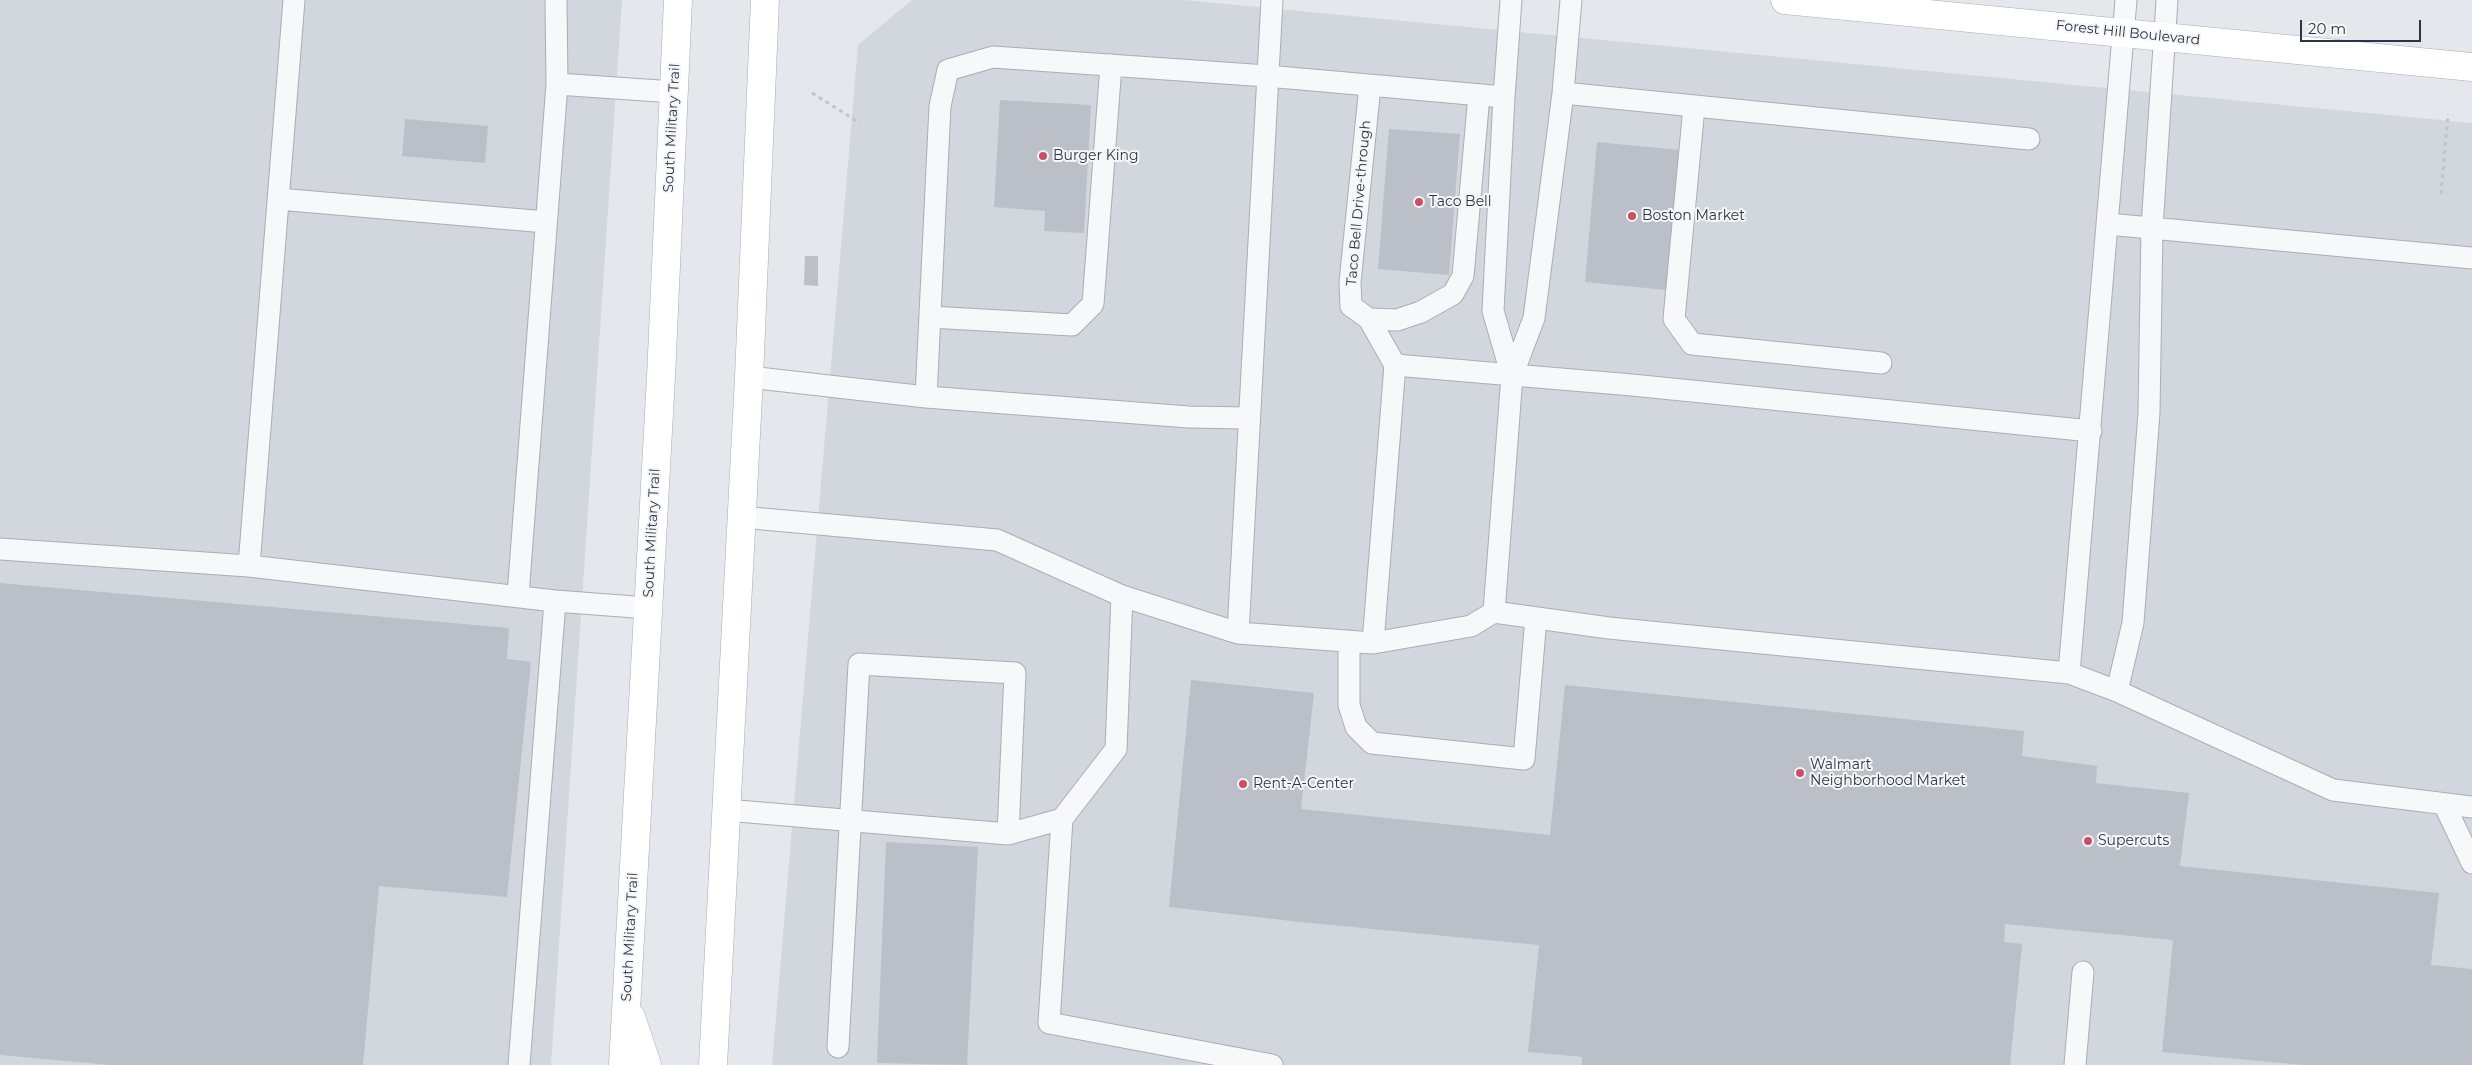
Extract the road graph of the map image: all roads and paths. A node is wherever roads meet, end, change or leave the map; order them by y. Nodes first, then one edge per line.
1 (294, 0) edge
2 (556, 0) edge
3 (678, 0) edge
4 (766, 0) edge
5 (1272, 0) edge
6 (1511, 0) edge
7 (1571, 0) edge
8 (1785, 0) edge
9 (2126, 0) edge
10 (2167, 0) edge
11 (2124, 32) junction
12 (2165, 37) junction
13 (1111, 65) junction
14 (2472, 67) edge
15 (1267, 76) junction
16 (557, 84) junction
17 (1370, 86) junction
18 (674, 92) junction
19 (812, 93) dead end
20 (1563, 93) junction
21 (1479, 95) junction
22 (1504, 97) junction
23 (1694, 107) junction
24 (2448, 114) dead end
25 (860, 124) dead end
26 (2029, 139) dead end
27 (2441, 194) dead end
28 (278, 199) junction
29 (546, 222) junction
30 (2108, 224) junction
31 (2152, 227) junction
32 (2472, 258) edge
33 (930, 316) junction
34 (1369, 319) junction
35 (1394, 364) junction
36 (1881, 364) dead end
37 (1512, 376) junction
38 (749, 377) junction
39 (926, 396) junction
40 (1248, 418) junction
41 (2091, 431) junction
42 (742, 517) junction
43 (0, 549) edge
44 (249, 566) junction
45 (518, 595) junction
46 (1122, 596) junction
47 (555, 601) junction
48 (648, 608) junction
49 (1494, 612) junction
50 (1536, 618) junction
51 (1238, 633) junction
52 (1349, 641) junction
53 (1373, 643) junction
54 (2069, 673) junction
55 (2117, 691) junction
56 (2444, 804) junction
57 (2472, 807) edge
58 (726, 810) junction
59 (1062, 819) junction
60 (852, 820) junction
61 (1008, 834) junction
62 (2472, 863) edge
63 (2083, 972) dead end
64 (626, 1002) junction
65 (838, 1047) dead end
66 (519, 1065) edge
67 (623, 1065) edge
68 (646, 1065) edge
69 (713, 1065) edge
70 (1272, 1065) edge
71 (2076, 1065) edge

1 - 28 lane
2 - 16 lane
3 - 18 main road, South Military Trail
4 - 38 main road
5 - 15 lane
6 - 22 lane
7 - 20 lane
8 - 11 main road, Forest Hill Boulevard
9 - 11 lane
10 - 12 lane
11 - 12 main road, Forest Hill Boulevard
11 - 30 lane
12 - 14 main road, Forest Hill Boulevard
12 - 31 lane
13 - 15 lane
13 - 33 lane
13 - 33 lane
15 - 17 lane
15 - 40 lane
16 - 18 lane
16 - 29 lane
17 - 21 lane
17 - 34 lane, Taco Bell Drive-through
18 - 48 main road, South Military Trail
19 - 25 path
20 - 23 lane
20 - 37 lane
21 - 22 lane
21 - 34 lane
22 - 37 lane
23 - 26 lane
23 - 36 lane
24 - 27 path
28 - 29 lane
28 - 44 lane
29 - 45 lane
30 - 31 lane
30 - 41 lane
31 - 32 lane
31 - 55 lane
33 - 39 lane
34 - 35 lane
35 - 37 lane
35 - 53 lane
37 - 41 lane
37 - 49 lane
38 - 39 lane
38 - 42 main road
39 - 40 lane
40 - 51 lane
41 - 54 lane
42 - 46 lane
42 - 58 main road
43 - 44 lane
44 - 45 lane
45 - 47 lane
46 - 51 lane
46 - 59 lane
47 - 48 lane
47 - 66 lane
48 - 64 main road, South Military Trail
49 - 50 lane
49 - 53 lane
50 - 52 lane
50 - 54 lane
51 - 52 lane
52 - 53 lane
54 - 55 lane
55 - 56 lane
56 - 57 lane
56 - 62 lane
58 - 60 lane
58 - 69 main road
59 - 61 lane
59 - 70 lane
60 - 61 lane
60 - 61 lane
60 - 65 lane
63 - 71 lane
64 - 67 main road, South Military Trail
64 - 68 main road

